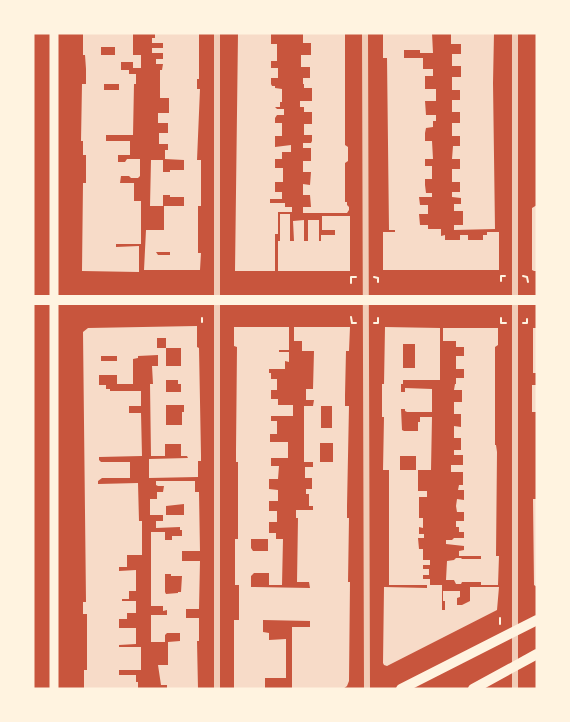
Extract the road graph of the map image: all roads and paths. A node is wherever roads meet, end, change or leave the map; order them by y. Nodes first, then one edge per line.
1 (54, 33) edge
2 (217, 33) edge
3 (365, 33) edge
4 (515, 33) edge
5 (506, 276) dead end
6 (527, 277) dead end
7 (356, 278) dead end
8 (374, 278) dead end
9 (378, 282) dead end
10 (501, 282) dead end
11 (528, 282) dead end
12 (351, 283) dead end
13 (33, 300) edge
14 (54, 300) junction
15 (218, 300) junction
16 (366, 300) junction
17 (516, 300) junction
18 (537, 300) edge
19 (202, 318) dead end
20 (351, 318) dead end
21 (378, 318) dead end
22 (501, 318) dead end
23 (527, 319) dead end
24 (202, 322) dead end
25 (356, 322) dead end
26 (378, 323) dead end
27 (506, 323) dead end
28 (527, 323) dead end
29 (500, 618) dead end
30 (537, 620) edge
31 (500, 624) dead end
32 (515, 631) junction
33 (537, 654) edge
34 (515, 665) junction
35 (54, 689) edge
36 (217, 689) edge
37 (367, 689) edge
38 (401, 689) edge
39 (473, 689) edge
40 (515, 689) edge

1 - 14 main road
2 - 15 street
3 - 16 street
4 - 17 street
5 - 10 path
6 - 11 path
7 - 12 path
8 - 9 path
13 - 14 main road
14 - 15 main road
14 - 35 main road
15 - 16 main road
15 - 36 street
16 - 17 main road
16 - 37 street
17 - 18 main road
17 - 32 street
19 - 24 path
20 - 25 path
21 - 26 path
22 - 27 path
23 - 28 path
29 - 31 path
30 - 32 main road
32 - 34 street
32 - 38 main road
33 - 34 main road
34 - 39 main road
34 - 40 street

